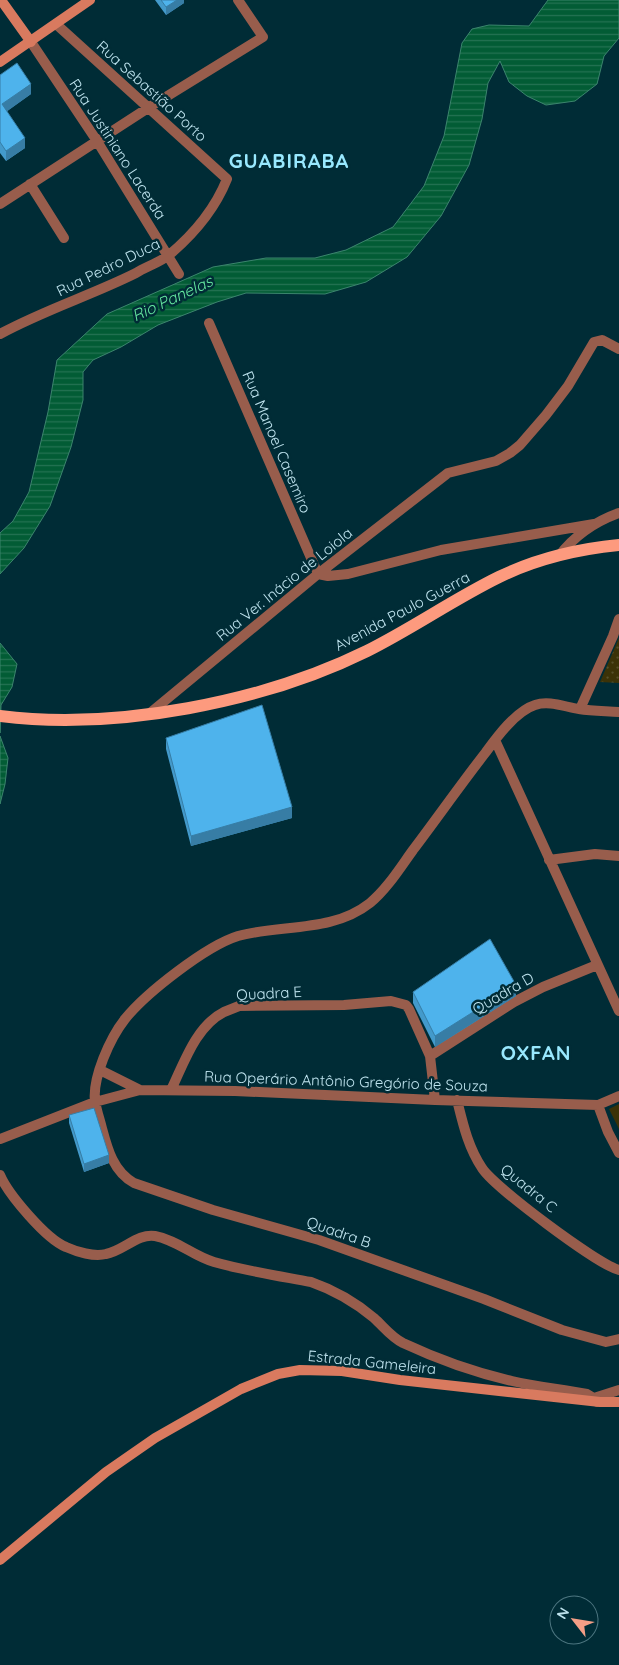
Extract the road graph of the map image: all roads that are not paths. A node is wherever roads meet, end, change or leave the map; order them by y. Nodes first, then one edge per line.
1 (0, 0) edge
2 (90, 0) edge
3 (238, 0) edge
4 (56, 24) junction
5 (30, 42) junction
6 (0, 62) edge
7 (148, 108) junction
8 (97, 141) junction
9 (227, 180) joint
10 (30, 184) junction
11 (0, 204) edge
12 (64, 238) dead end
13 (168, 256) junction
14 (179, 274) dead end
15 (209, 323) dead end
16 (0, 334) edge
17 (619, 349) edge
18 (619, 513) edge
19 (594, 524) junction
20 (619, 545) edge
21 (559, 556) junction
22 (318, 574) junction
23 (619, 619) edge
24 (580, 709) junction
25 (619, 712) edge
26 (150, 714) junction
27 (0, 716) edge
28 (495, 740) junction
29 (619, 856) edge
30 (549, 860) junction
31 (597, 965) junction
32 (619, 1011) edge
33 (430, 1056) junction
34 (100, 1070) junction
35 (140, 1090) junction
36 (171, 1090) junction
37 (619, 1096) edge
38 (435, 1100) junction
39 (457, 1100) junction
40 (95, 1102) junction
41 (598, 1105) junction
42 (0, 1139) edge
43 (619, 1153) edge
44 (0, 1175) edge
45 (619, 1270) edge
46 (619, 1338) edge
47 (619, 1390) edge
48 (595, 1400) junction
49 (619, 1402) edge
50 (0, 1560) edge

1 - 5 street
2 - 4 street
3 - 7 street
4 - 5 street
4 - 7 street, Rua Sebastião Porto
5 - 6 street
5 - 8 street, Rua Justiniano Lacerda
7 - 8 street
7 - 9 street, Rua Sebastião Porto
8 - 10 street
8 - 13 street, Rua Justiniano Lacerda
9 - 13 street, Rua Pedro Duca
10 - 11 street
10 - 12 street
13 - 14 street, Rua Justiniano Lacerda
13 - 16 street, Rua Pedro Duca
15 - 22 street, Rua Manoel Casemiro
17 - 22 street, Rua Ver. Inácio de Loiola
18 - 19 street
19 - 21 street
19 - 22 street
20 - 21 main road, Avenida Paulo Guerra
21 - 26 main road, Avenida Paulo Guerra
22 - 26 street, Rua Ver. Inácio de Loiola
23 - 24 street
24 - 25 street
24 - 28 street
26 - 27 main road, Avenida Paulo Guerra
28 - 30 street
28 - 34 street
29 - 30 street
30 - 31 street
31 - 32 street
31 - 33 street, Quadra D
33 - 36 street, Quadra E
33 - 38 street
34 - 35 street
34 - 40 street
35 - 36 street, Rua Operário Antônio Gregório de Souza
35 - 40 street, Rua Operário Antônio Gregório de Souza
36 - 38 street, Rua Operário Antônio Gregório de Souza
37 - 41 street
38 - 39 street, Rua Operário Antônio Gregório de Souza
39 - 41 street, Rua Operário Antônio Gregório de Souza
39 - 45 street, Quadra C
40 - 42 street, Rua Operário Antônio Gregório de Souza
40 - 46 street, Quadra B
41 - 43 street
44 - 48 street
47 - 48 street
48 - 49 street, Estrada Gameleira
48 - 50 street, Estrada Gameleira

